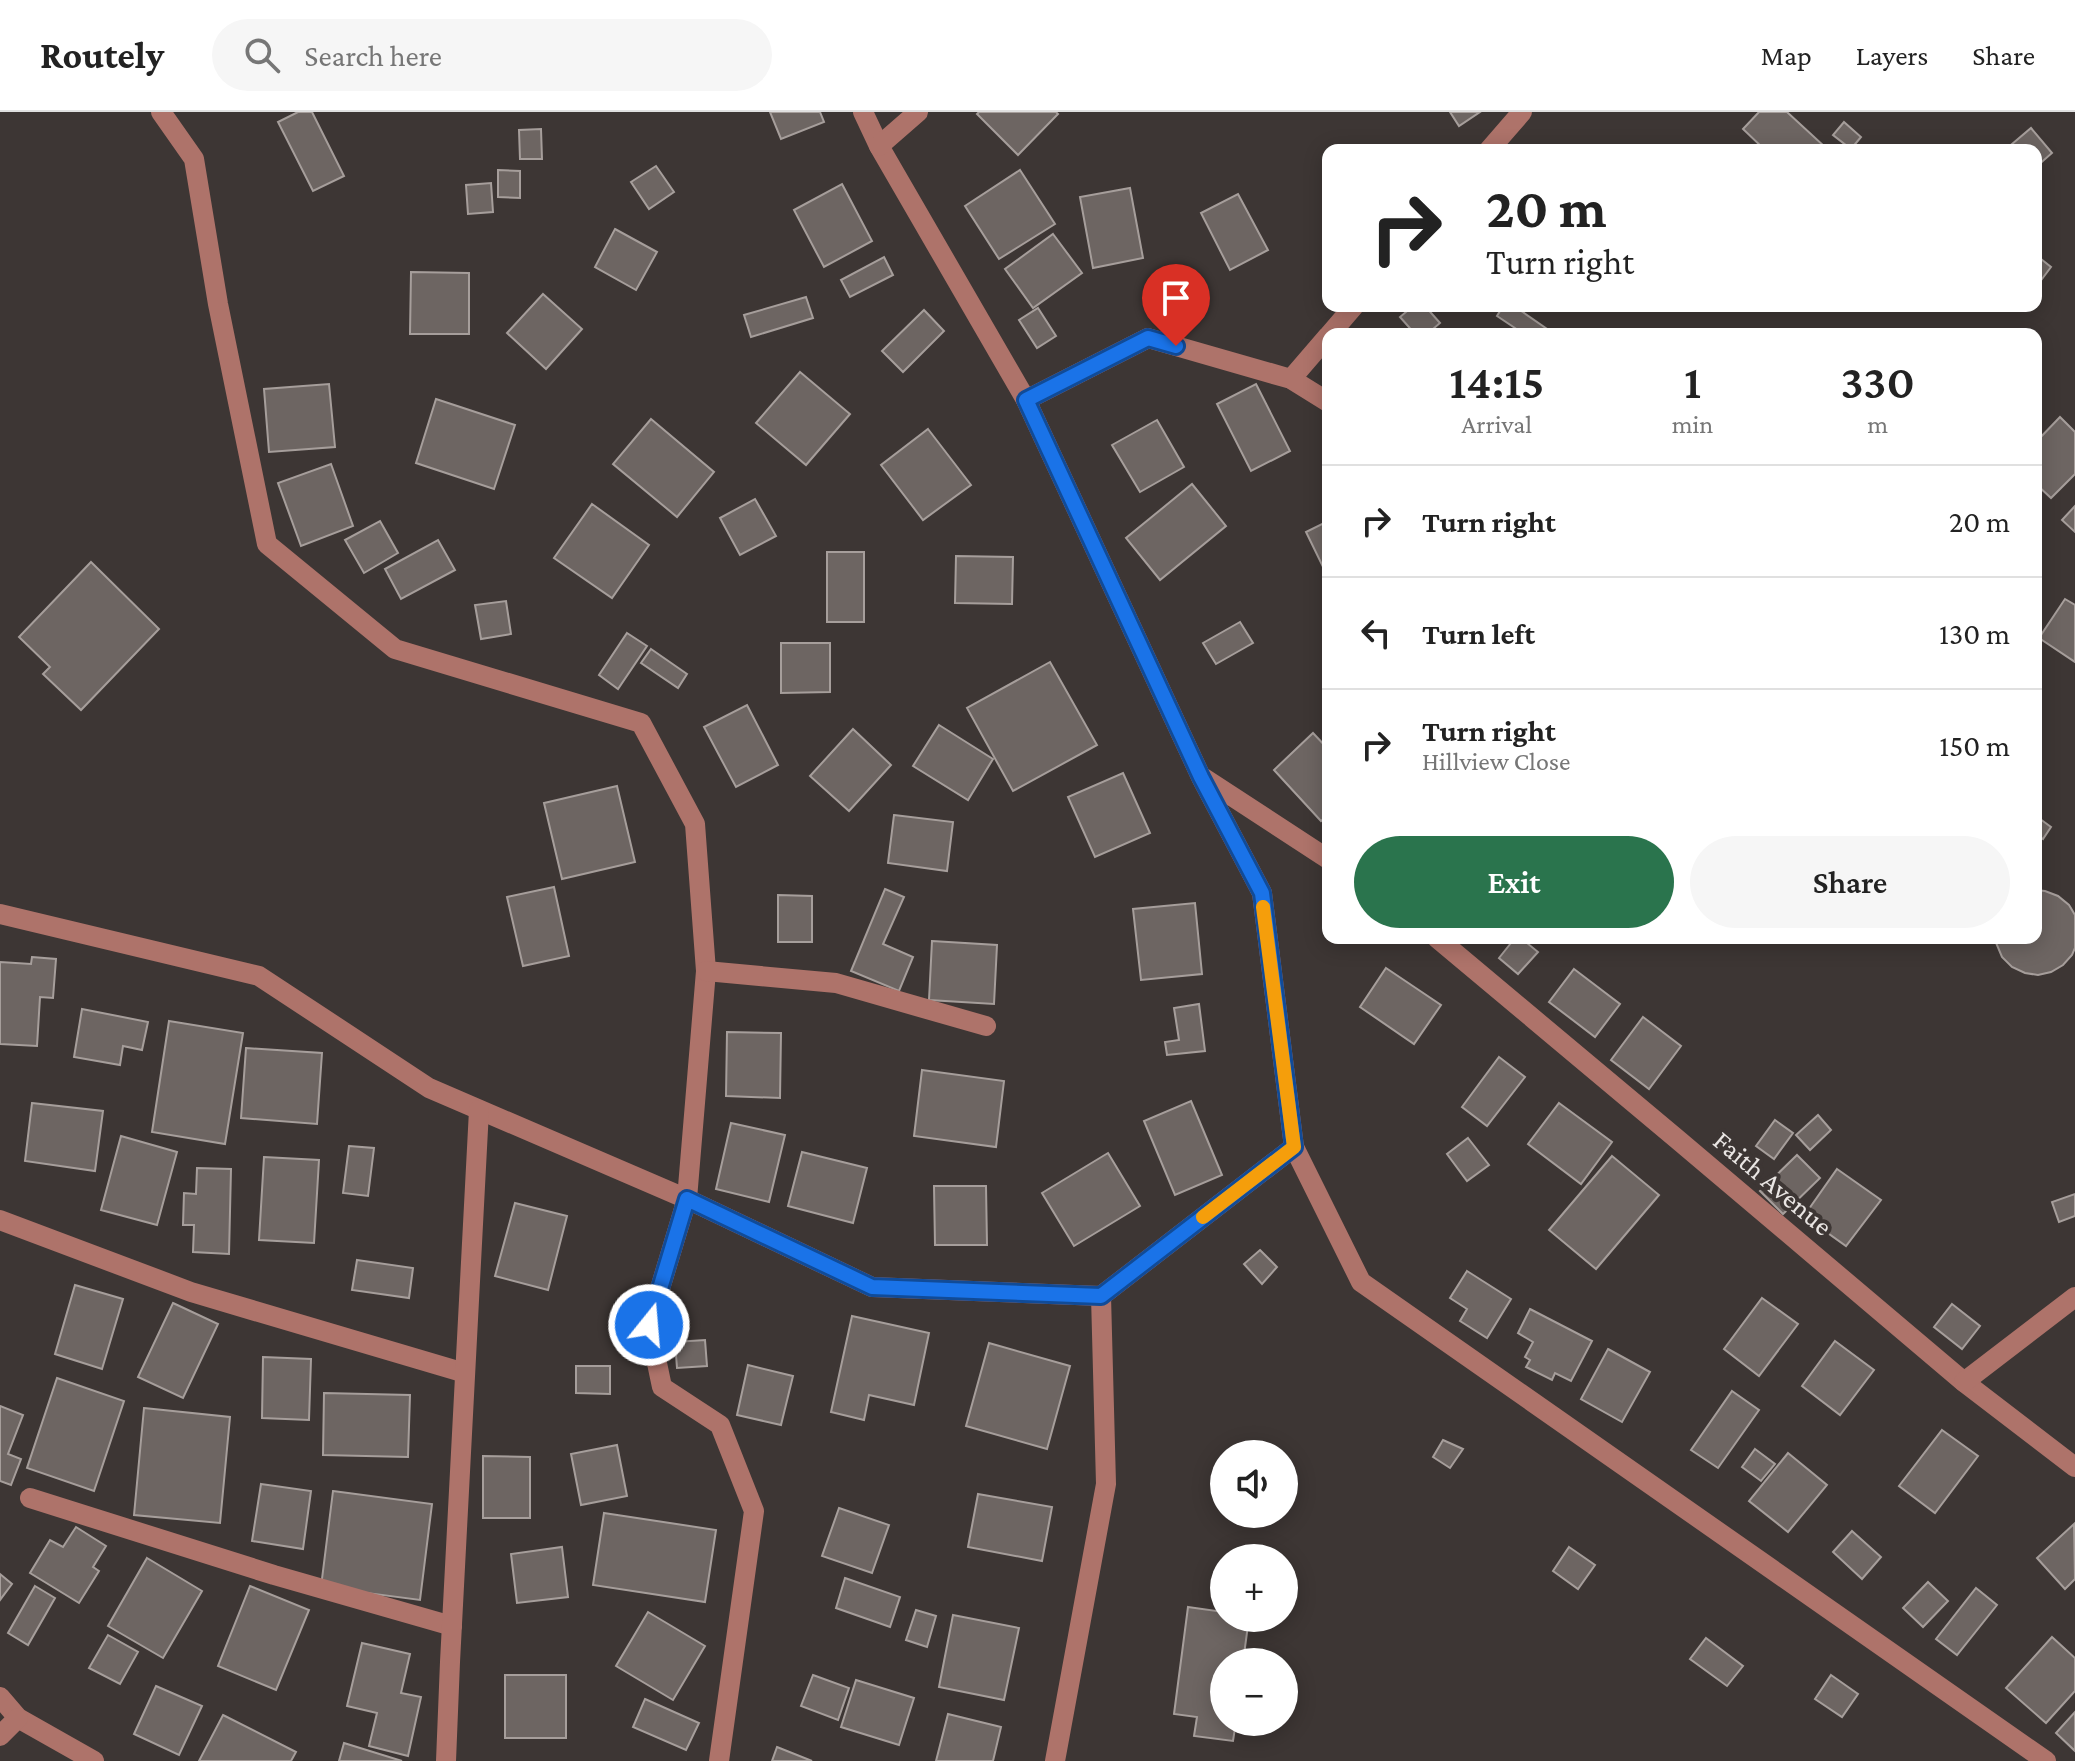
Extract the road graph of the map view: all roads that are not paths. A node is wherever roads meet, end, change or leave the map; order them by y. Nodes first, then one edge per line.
1 (161, 112) edge
2 (863, 112) edge
3 (918, 112) edge
4 (1522, 112) edge
5 (1494, 144) edge
6 (879, 146) junction
7 (1349, 312) edge
8 (1335, 328) edge
9 (1322, 343) edge
10 (1291, 379) junction
11 (1322, 398) edge
12 (1026, 400) junction
13 (1201, 777) junction
14 (1322, 855) edge
15 (0, 914) edge
16 (1444, 944) edge
17 (706, 971) junction
18 (986, 1026) dead end
19 (479, 1110) junction
20 (1294, 1147) junction
21 (687, 1199) junction
22 (0, 1220) edge
23 (1101, 1296) junction
24 (2075, 1297) edge
25 (465, 1373) junction
26 (1964, 1382) junction
27 (2075, 1467) edge
28 (30, 1498) dead end
29 (452, 1626) junction
30 (0, 1697) edge
31 (18, 1718) junction
32 (0, 1736) edge
33 (94, 1761) edge
34 (446, 1761) edge
35 (719, 1761) edge
36 (1055, 1761) edge
37 (2046, 1761) edge

1 - 17 street
2 - 6 street
3 - 6 street
4 - 5 street
6 - 12 street
7 - 8 street
9 - 10 street
10 - 11 street
10 - 12 street
12 - 13 street
13 - 14 street
13 - 20 street
15 - 19 street
16 - 26 street, Faith Avenue
17 - 18 street
17 - 21 street
19 - 21 street
19 - 25 street
20 - 23 street
20 - 37 street
21 - 23 street
21 - 35 street
22 - 25 street
23 - 36 street
24 - 26 street
25 - 29 street
26 - 27 street, Faith Avenue
28 - 29 street
29 - 34 street
30 - 31 street
31 - 32 street
31 - 33 street

